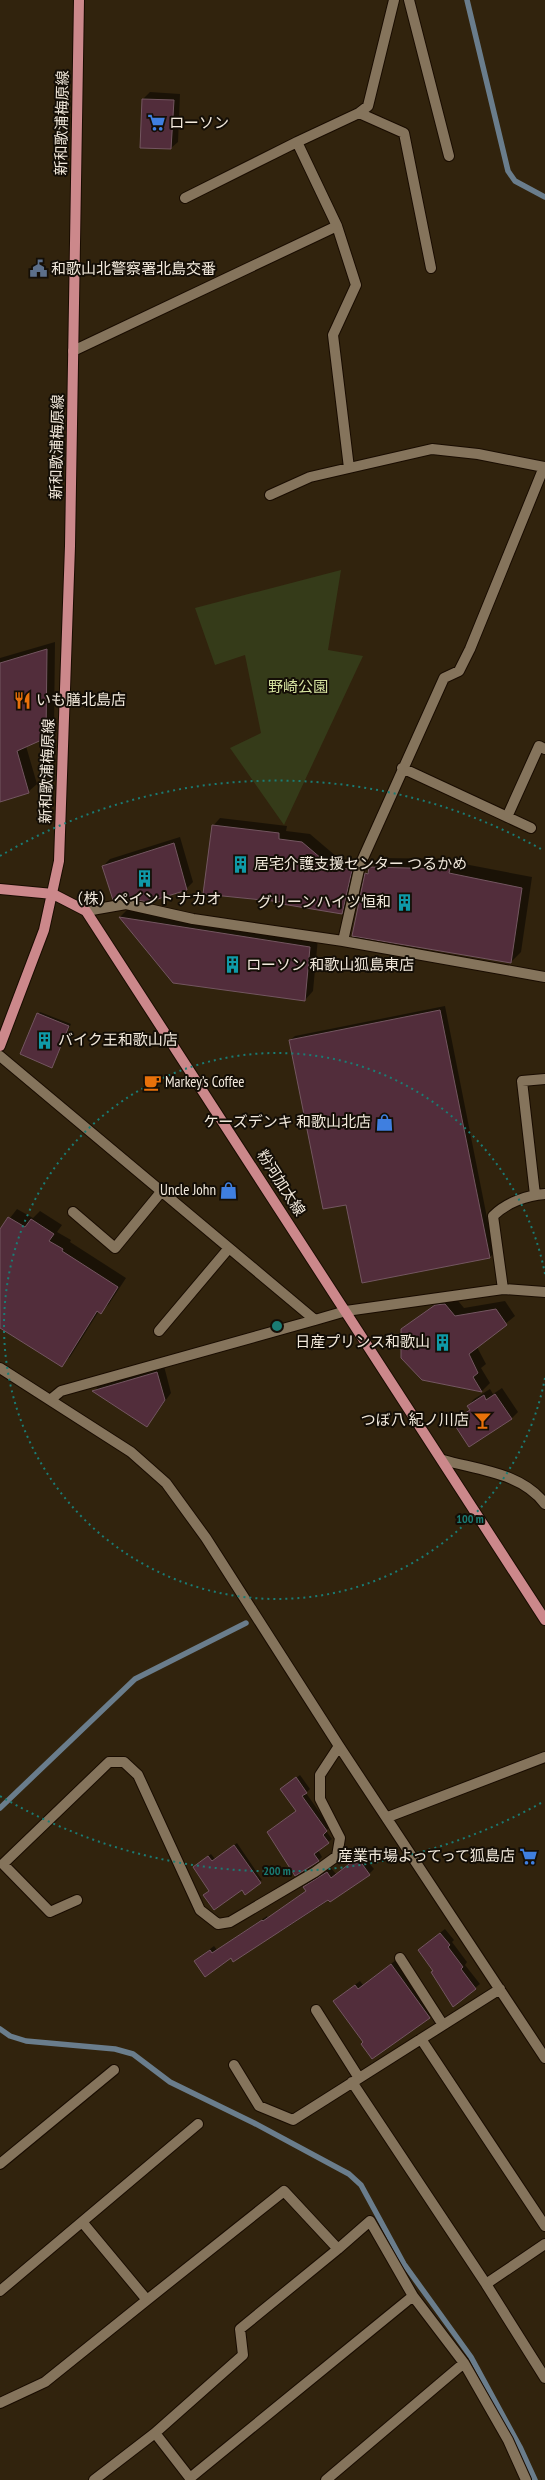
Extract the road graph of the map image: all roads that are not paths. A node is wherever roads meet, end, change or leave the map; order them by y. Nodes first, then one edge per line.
1 (79, 0) edge
2 (394, 0) edge
3 (409, 0) edge
4 (359, 113) junction
5 (297, 142) junction
6 (449, 156) dead end
7 (185, 198) dead end
8 (337, 226) junction
9 (432, 268) dead end
10 (73, 351) junction
11 (545, 467) edge
12 (349, 468) junction
13 (270, 495) dead end
14 (545, 749) edge
15 (402, 768) junction
16 (508, 818) junction
17 (531, 828) dead end
18 (0, 889) edge
19 (53, 894) junction
20 (86, 911) junction
21 (343, 941) junction
22 (545, 978) edge
23 (3, 1030) edge
24 (0, 1046) edge
25 (0, 1056) edge
26 (545, 1079) edge
27 (161, 1192) junction
28 (540, 1194) edge
29 (73, 1212) dead end
30 (229, 1248) junction
31 (503, 1289) junction
32 (545, 1292) edge
33 (346, 1311) junction
34 (315, 1320) junction
35 (159, 1331) dead end
36 (0, 1368) edge
37 (50, 1400) junction
38 (443, 1460) junction
39 (545, 1504) edge
40 (545, 1620) edge
41 (339, 1746) junction
42 (545, 1757) edge
43 (388, 1818) junction
44 (2, 1866) edge
45 (77, 1900) dead end
46 (400, 1958) dead end
47 (500, 1989) junction
48 (316, 2010) dead end
49 (444, 2025) junction
50 (421, 2039) junction
51 (545, 2058) edge
52 (234, 2065) dead end
53 (114, 2070) dead end
54 (356, 2080) junction
55 (198, 2124) dead end
56 (0, 2164) edge
57 (83, 2223) junction
58 (545, 2226) edge
59 (545, 2244) edge
60 (338, 2249) junction
61 (486, 2284) junction
62 (0, 2291) edge
63 (413, 2296) junction
64 (147, 2300) junction
65 (464, 2363) junction
66 (545, 2378) edge
67 (0, 2403) edge
68 (155, 2433) junction
69 (94, 2480) edge
70 (326, 2480) edge
71 (526, 2480) edge

1 - 10 main road, 新和歌浦梅原線
2 - 4 street
3 - 6 street
4 - 5 street
4 - 9 street
5 - 7 street
5 - 8 street
8 - 10 street
8 - 12 street
10 - 19 main road, 新和歌浦梅原線
11 - 12 street
11 - 15 street
12 - 13 street
14 - 16 street
15 - 16 street
15 - 21 street
16 - 17 street
18 - 19 main road
19 - 20 main road, 粉河加太線
19 - 23 main road
20 - 21 street
20 - 33 main road, 粉河加太線
21 - 22 street
23 - 24 main road
25 - 27 street
26 - 28 street
27 - 29 street
27 - 30 street
28 - 31 street
30 - 34 street
30 - 35 street
31 - 32 street
31 - 33 street
33 - 34 street
33 - 38 main road, 粉河加太線
34 - 37 street
36 - 37 street
37 - 41 street
38 - 39 street
38 - 40 main road, 粉河加太線
41 - 43 street
41 - 44 street
42 - 43 street
43 - 47 street
44 - 45 street
46 - 49 street
47 - 49 street
47 - 51 street
48 - 54 street
49 - 50 street
50 - 54 street
50 - 58 street
52 - 54 street
53 - 56 street
54 - 61 street
55 - 57 street
57 - 62 street
57 - 64 street
59 - 61 street
60 - 63 street
60 - 64 street
60 - 68 street
61 - 66 street
63 - 65 street
63 - 68 street
64 - 67 street
65 - 70 street
65 - 71 street
68 - 69 street

